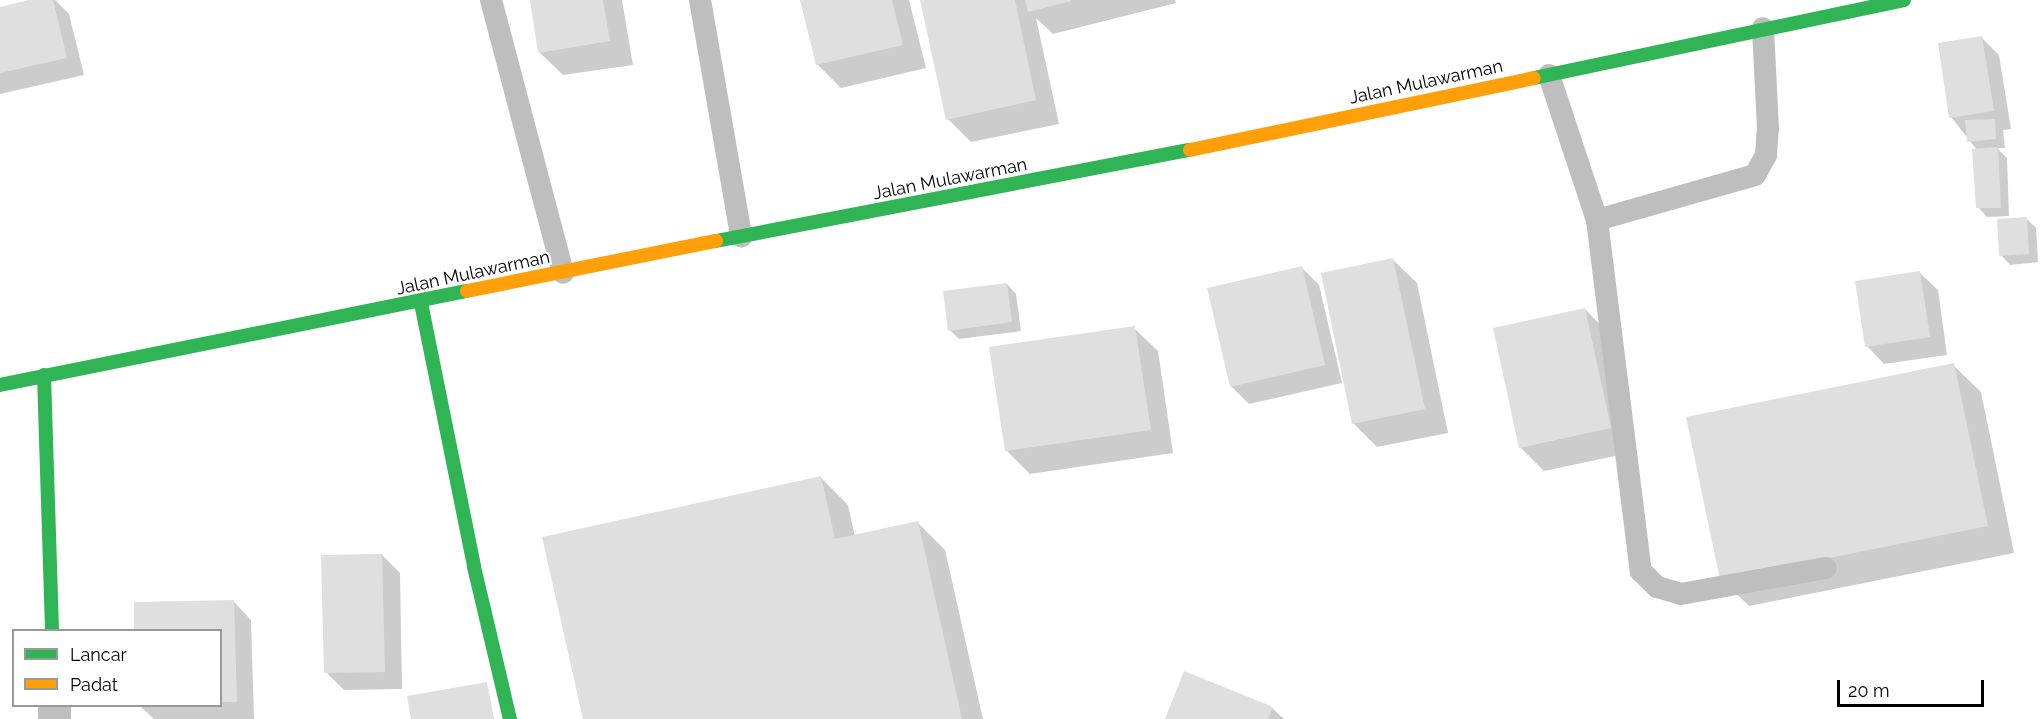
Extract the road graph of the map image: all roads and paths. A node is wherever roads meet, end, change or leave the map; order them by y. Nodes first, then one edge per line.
1 (491, 0) edge
2 (700, 0) edge
3 (1905, 0) edge
4 (1762, 28) junction
5 (1549, 75) junction
6 (1598, 220) junction
7 (741, 236) junction
8 (563, 273) junction
9 (421, 303) junction
10 (44, 375) junction
11 (0, 385) edge
12 (1826, 568) dead end
13 (52, 629) edge
14 (510, 719) edge

1 - 8 lane
2 - 7 lane
3 - 4 main road, Jalan Mulawarman
4 - 5 main road, Jalan Mulawarman
4 - 6 lane
5 - 6 lane
5 - 7 main road, Jalan Mulawarman
6 - 12 lane
7 - 8 main road, Jalan Mulawarman
8 - 9 main road, Jalan Mulawarman
9 - 10 main road, Jalan Mulawarman
9 - 14 main road
10 - 11 main road, Jalan Mulawarman
10 - 13 main road

